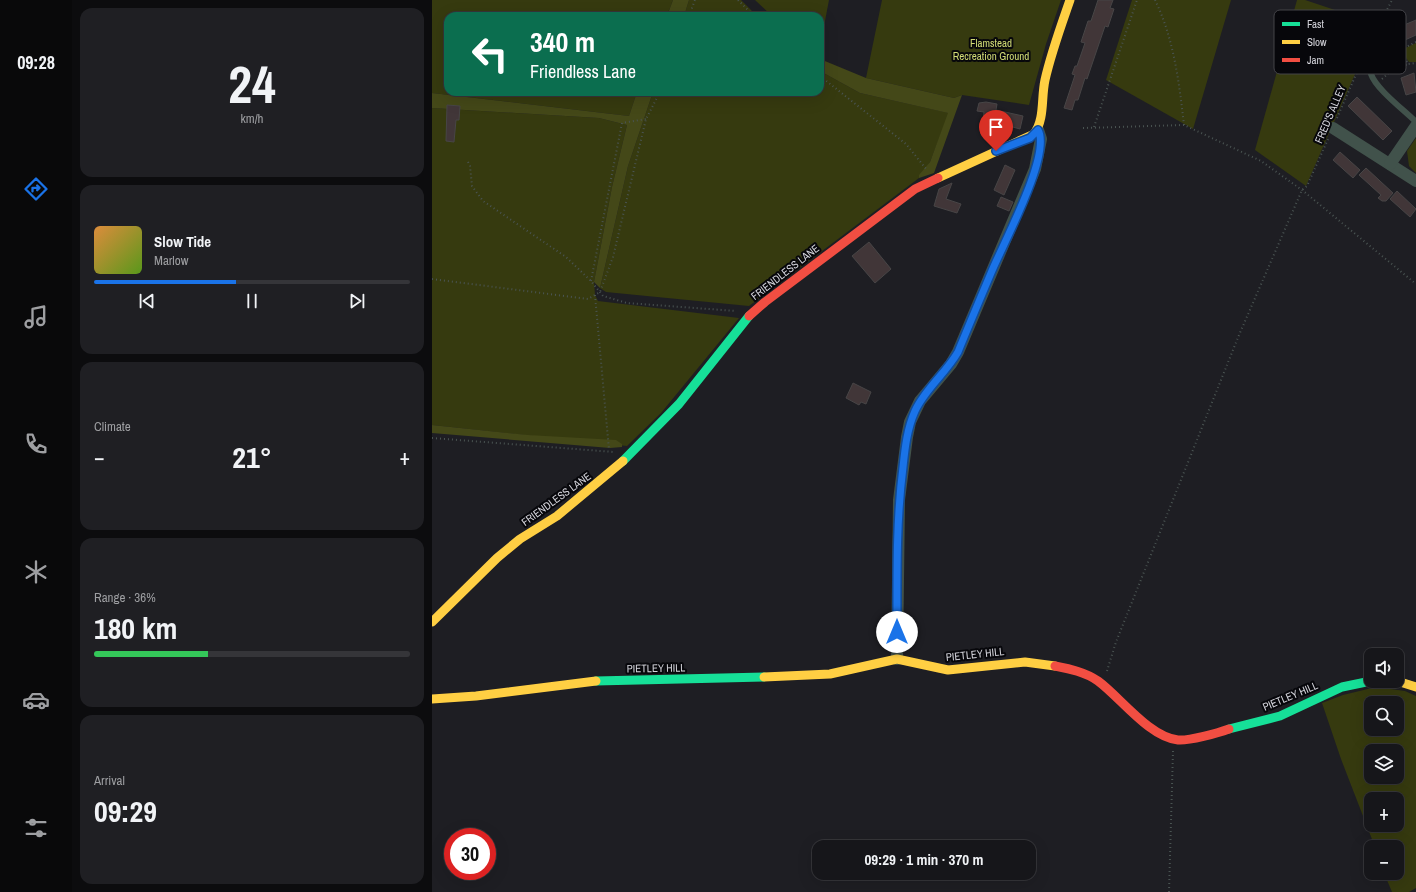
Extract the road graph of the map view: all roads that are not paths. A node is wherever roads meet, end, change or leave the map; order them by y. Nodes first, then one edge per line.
1 (1070, 0) edge
2 (1371, 74) edge
3 (1416, 122) edge
4 (1416, 126) edge
5 (1333, 128) road end
6 (1038, 130) junction
7 (1390, 164) junction
8 (1416, 181) edge
9 (432, 622) edge
10 (897, 660) junction
11 (1364, 682) edge
12 (1404, 683) edge
13 (1416, 687) edge
14 (432, 699) edge

1 - 6 street
2 - 3 lane
4 - 7 street
5 - 7 street
6 - 9 street, FRIENDLESS LANE
6 - 10 street
7 - 8 street
10 - 11 street, PIETLEY HILL
10 - 14 street, PIETLEY HILL
12 - 13 street

